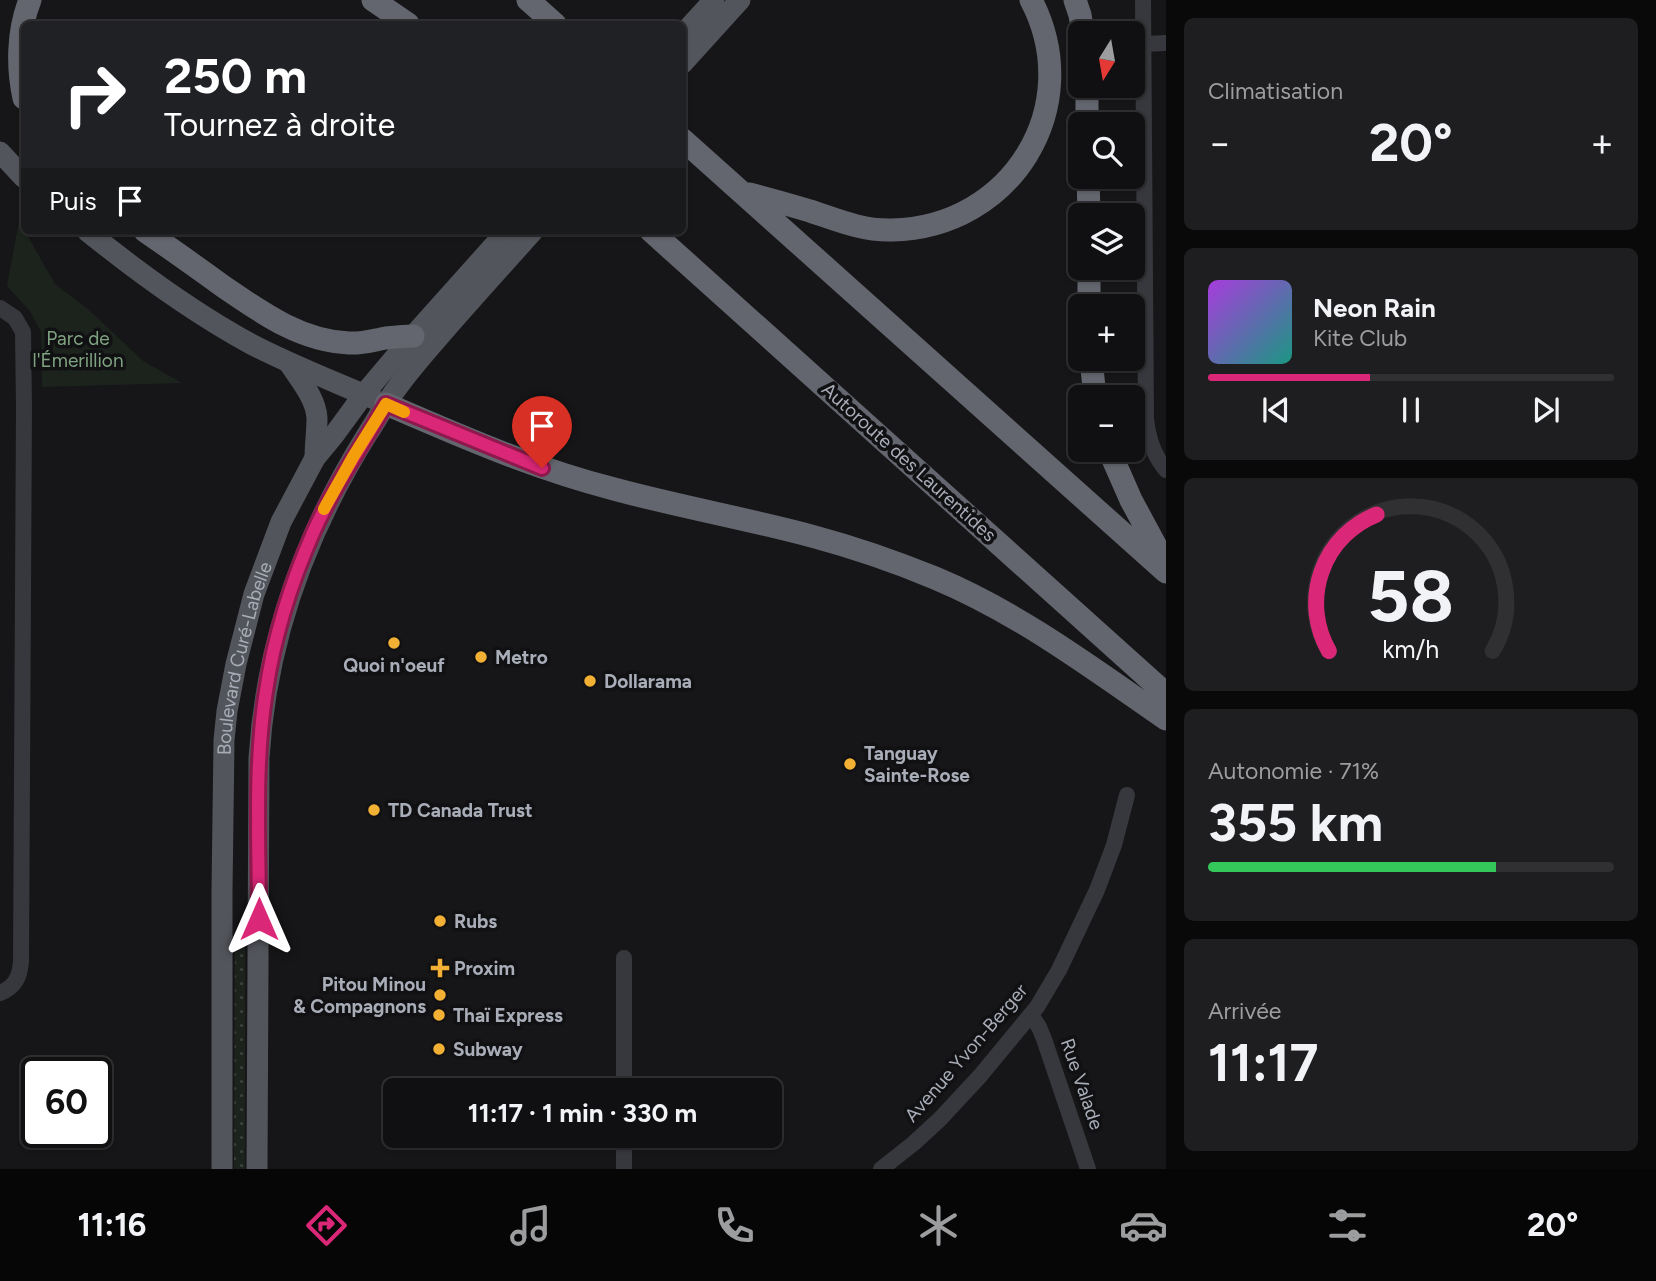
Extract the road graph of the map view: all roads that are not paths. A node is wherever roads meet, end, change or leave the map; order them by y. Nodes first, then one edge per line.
1 (30, 0) edge
2 (373, 0) edge
3 (394, 0) edge
4 (528, 0) edge
5 (714, 0) edge
6 (740, 0) edge
7 (1031, 0) edge
8 (1074, 0) edge
9 (1143, 0) edge
10 (24, 21) edge
11 (404, 21) edge
12 (418, 21) edge
13 (552, 21) edge
14 (1081, 21) edge
15 (1143, 21) edge
16 (686, 31) edge
17 (1166, 43) edge
18 (1145, 44) edge
19 (21, 45) edge
20 (686, 60) edge
21 (21, 78) edge
22 (1143, 98) edge
23 (686, 143) edge
24 (0, 152) edge
25 (21, 175) edge
26 (741, 191) junction
27 (92, 235) edge
28 (151, 235) edge
29 (503, 235) edge
30 (529, 235) edge
31 (655, 235) edge
32 (0, 308) edge
33 (413, 336) junction
34 (289, 363) junction
35 (364, 394) junction
36 (386, 404) junction
37 (315, 458) junction
38 (1115, 462) edge
39 (1166, 470) edge
40 (1166, 566) edge
41 (1166, 572) edge
42 (1166, 694) edge
43 (1166, 719) edge
44 (1127, 795) dead end
45 (624, 958) dead end
46 (0, 993) edge
47 (1031, 1015) junction
48 (624, 1078) edge
49 (624, 1148) edge
50 (222, 1169) edge
51 (257, 1169) edge
52 (624, 1169) edge
53 (881, 1169) edge
54 (1088, 1169) edge

1 - 10 highway
2 - 11 highway
3 - 12 highway
4 - 13 highway
5 - 16 main road
6 - 20 main road
7 - 26 highway
8 - 14 highway
9 - 15 street
17 - 18 street
19 - 21 highway
22 - 39 street
23 - 26 highway
24 - 25 main road
26 - 41 highway
27 - 34 main road
28 - 33 highway
29 - 33 main road, Boulevard Curé-Labelle
30 - 36 main road, Boulevard Curé-Labelle
31 - 42 highway, Autoroute des Laurentides
32 - 46 street
33 - 35 main road, Boulevard Curé-Labelle
34 - 35 main road
34 - 37 main road
35 - 36 main road
35 - 37 main road, Boulevard Curé-Labelle
36 - 43 highway
36 - 51 main road, Boulevard Curé-Labelle
37 - 50 main road, Boulevard Curé-Labelle
38 - 40 highway
44 - 47 street, Avenue Yvon-Berger
45 - 48 street
47 - 53 street, Avenue Yvon-Berger
47 - 54 street, Rue Valade
49 - 52 street

